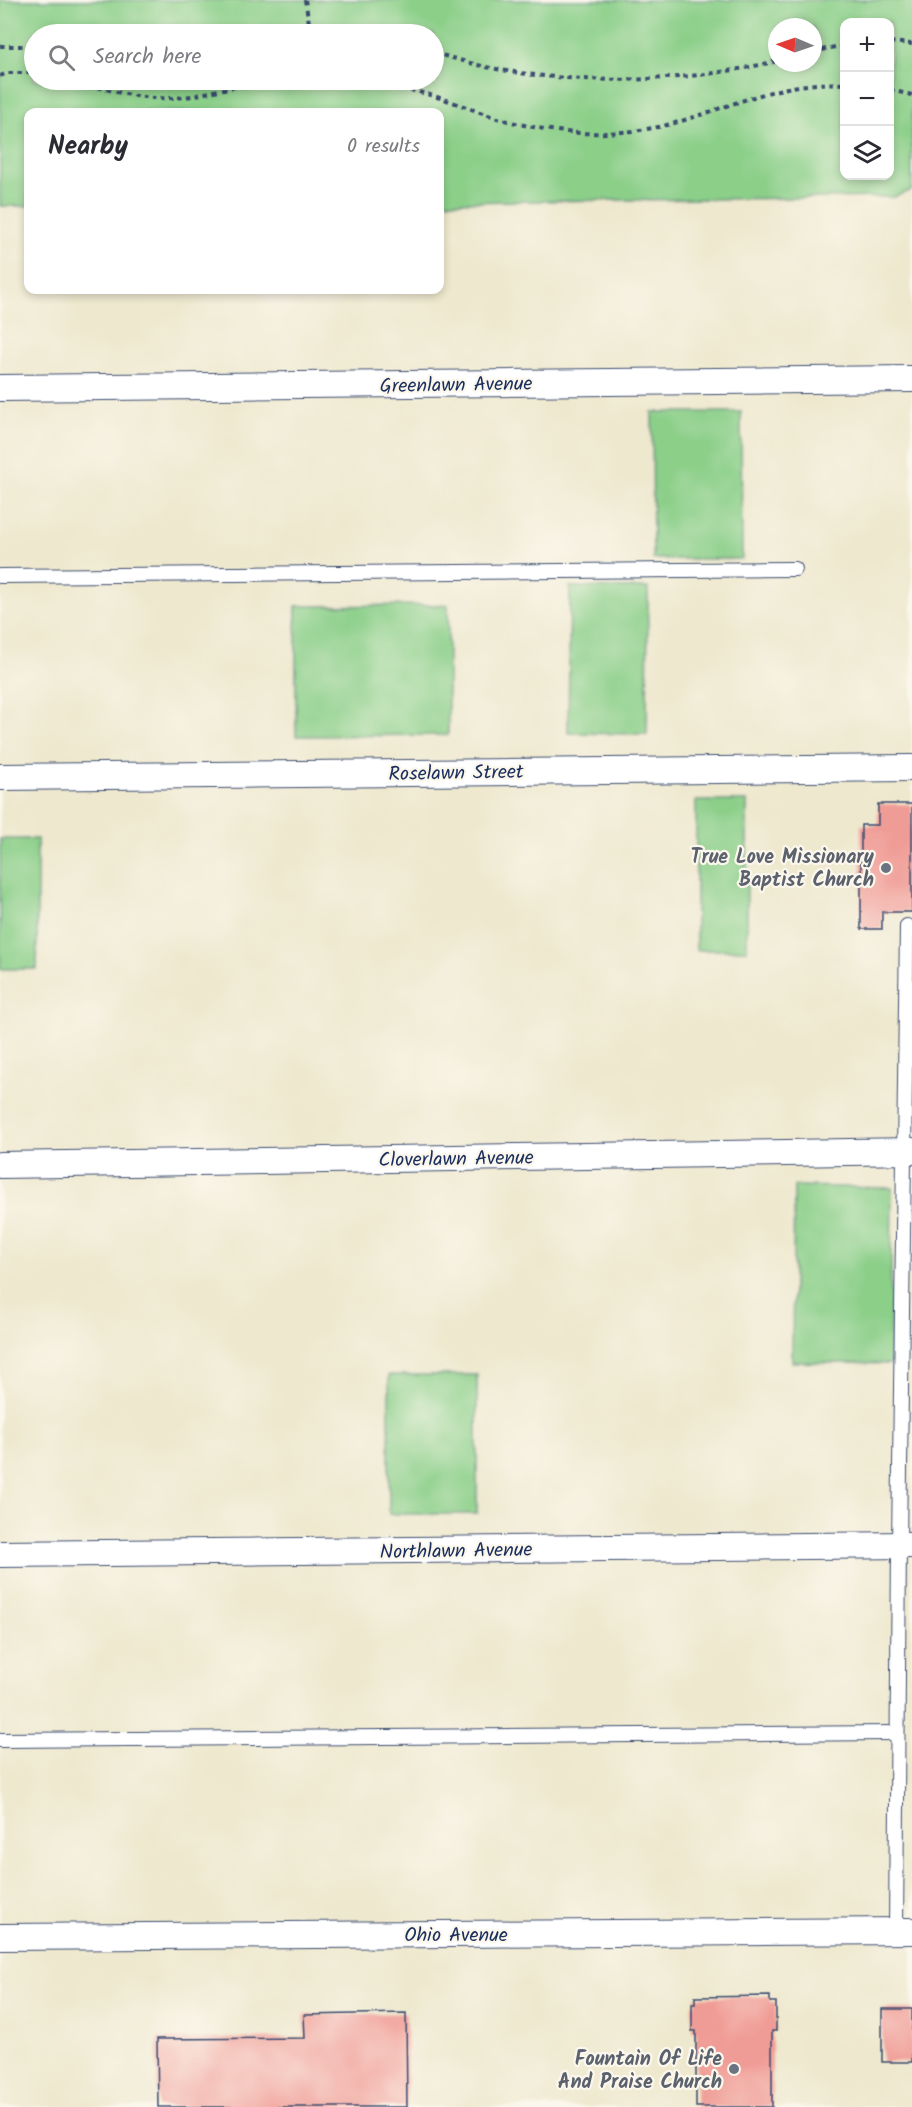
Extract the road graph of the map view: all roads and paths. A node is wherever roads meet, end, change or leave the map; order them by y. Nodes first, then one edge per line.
1 (305, 0) edge
2 (309, 24) edge
3 (894, 42) edge
4 (912, 44) edge
5 (0, 46) edge
6 (24, 46) edge
7 (840, 46) edge
8 (822, 50) edge
9 (444, 56) edge
10 (768, 62) edge
11 (24, 73) edge
12 (0, 76) edge
13 (840, 84) edge
14 (114, 90) edge
15 (222, 90) edge
16 (402, 90) edge
17 (894, 91) edge
18 (912, 95) edge
19 (912, 380) edge
20 (0, 388) edge
21 (795, 569) dead end
22 (0, 576) edge
23 (912, 768) edge
24 (0, 777) edge
25 (907, 926) dead end
26 (908, 1151) edge
27 (0, 1165) edge
28 (905, 1545) edge
29 (0, 1554) edge
30 (897, 1733) junction
31 (0, 1740) edge
32 (904, 1931) edge
33 (0, 1937) edge

1 - 2 path
3 - 4 path
5 - 6 path
7 - 8 path
9 - 10 path
11 - 12 path
13 - 16 path
14 - 15 path
17 - 18 path
19 - 20 street, Greenlawn Avenue
21 - 22 lane
23 - 24 street, Roselawn Street
25 - 26 lane
26 - 27 street, Cloverlawn Avenue
26 - 28 lane
28 - 29 street, Northlawn Avenue
28 - 30 lane
30 - 31 lane
30 - 32 lane
32 - 33 street, Ohio Avenue

